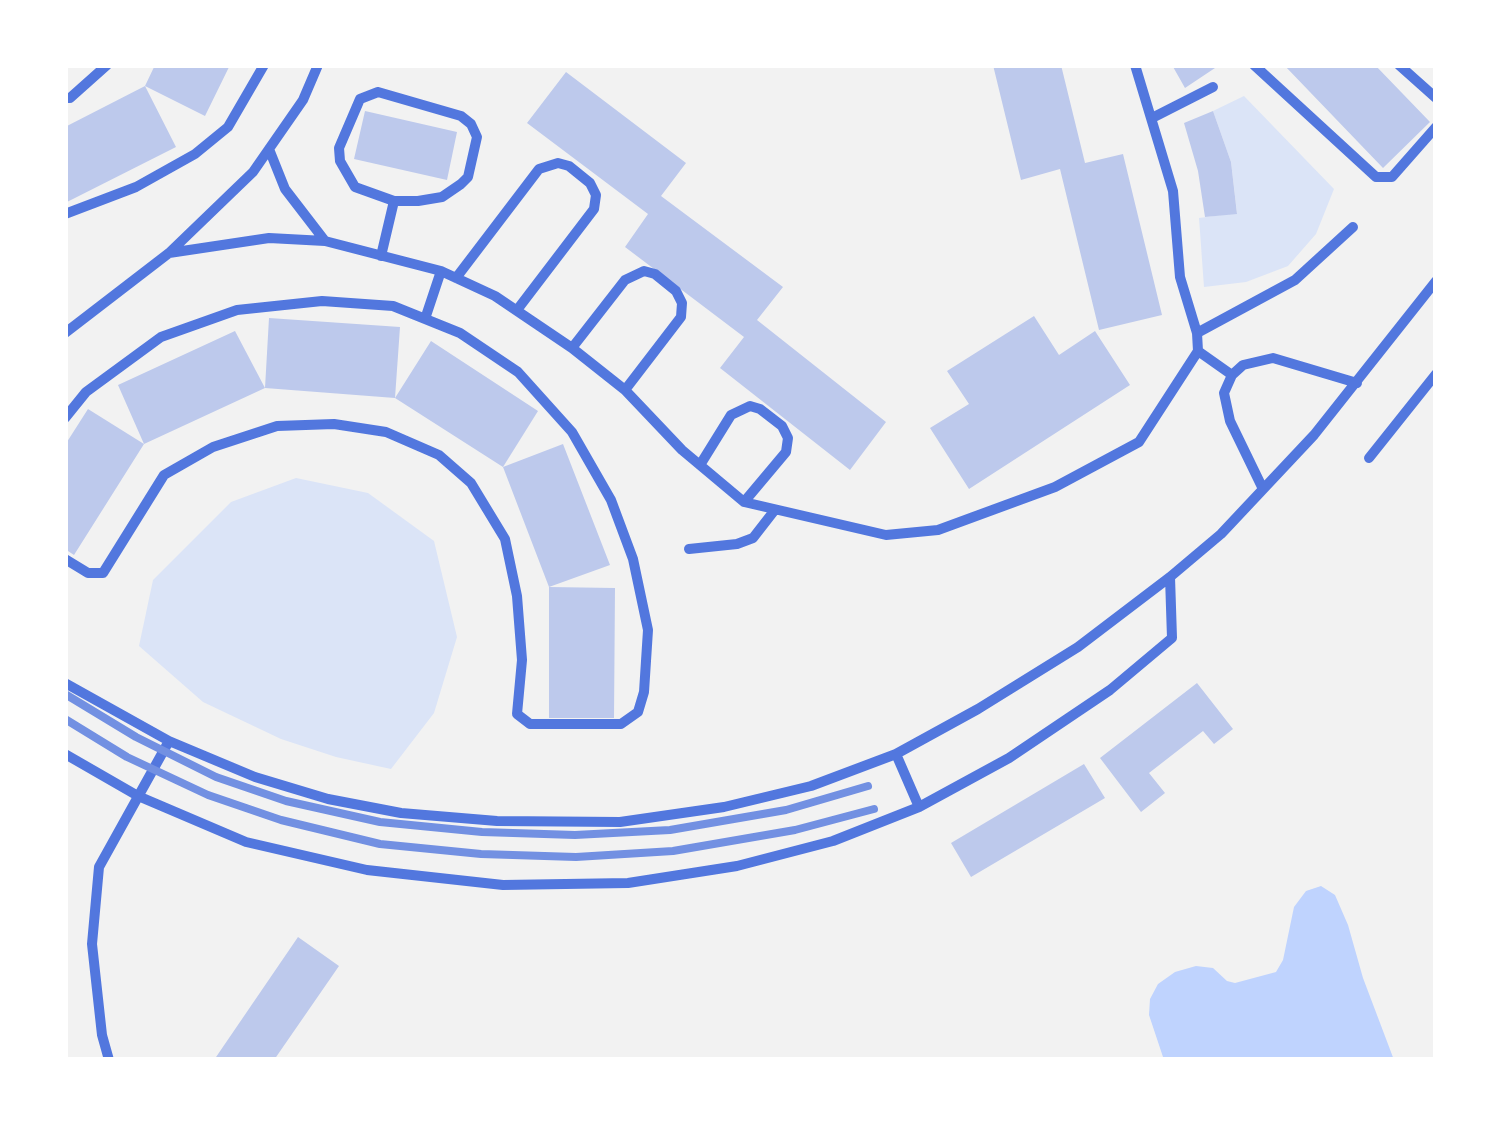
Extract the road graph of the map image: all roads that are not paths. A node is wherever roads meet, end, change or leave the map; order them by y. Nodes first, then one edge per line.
1 (108, 65) edge
2 (264, 65) edge
3 (318, 65) edge
4 (1135, 65) edge
5 (1254, 65) edge
6 (1399, 65) edge
7 (1212, 87) dead end
8 (65, 98) edge
9 (1436, 98) edge
10 (1152, 118) junction
11 (1436, 127) edge
12 (269, 149) junction
13 (394, 201) junction
14 (65, 214) edge
15 (1353, 227) dead end
16 (325, 241) junction
17 (169, 253) junction
18 (381, 256) junction
19 (441, 272) junction
20 (456, 278) junction
21 (1436, 282) edge
22 (517, 310) junction
23 (425, 319) junction
24 (65, 333) edge
25 (1197, 333) junction
26 (572, 348) junction
27 (1198, 351) junction
28 (1436, 374) edge
29 (1232, 376) junction
30 (1357, 383) junction
31 (624, 390) junction
32 (65, 418) edge
33 (1369, 458) dead end
34 (700, 465) junction
35 (1263, 489) junction
36 (744, 502) junction
37 (774, 511) junction
38 (688, 550) dead end
39 (65, 559) edge
40 (1170, 577) junction
41 (65, 683) edge
42 (169, 741) junction
43 (65, 754) edge
44 (896, 754) junction
45 (138, 796) junction
46 (919, 807) junction
47 (109, 1060) edge

1 - 8 street
2 - 14 street
3 - 12 street
4 - 10 street
5 - 11 street
6 - 9 street
7 - 10 street
10 - 25 street
12 - 16 street
12 - 17 street
13 - 13 street
13 - 18 street
15 - 25 street
16 - 17 street
16 - 18 street
17 - 24 street
18 - 19 street
19 - 20 street
19 - 23 street
20 - 22 street
20 - 22 street
21 - 30 street
22 - 26 street
23 - 32 street
23 - 39 street
25 - 27 street
26 - 31 street
26 - 31 street
27 - 29 street
27 - 37 street
28 - 33 street
29 - 30 street
29 - 35 street
30 - 35 street
31 - 34 street
34 - 36 street
34 - 36 street
35 - 40 street
36 - 37 street
37 - 38 street
40 - 44 street
40 - 46 street
41 - 42 street
42 - 44 street
42 - 45 street
43 - 45 street
44 - 46 street
45 - 46 street
45 - 47 street

